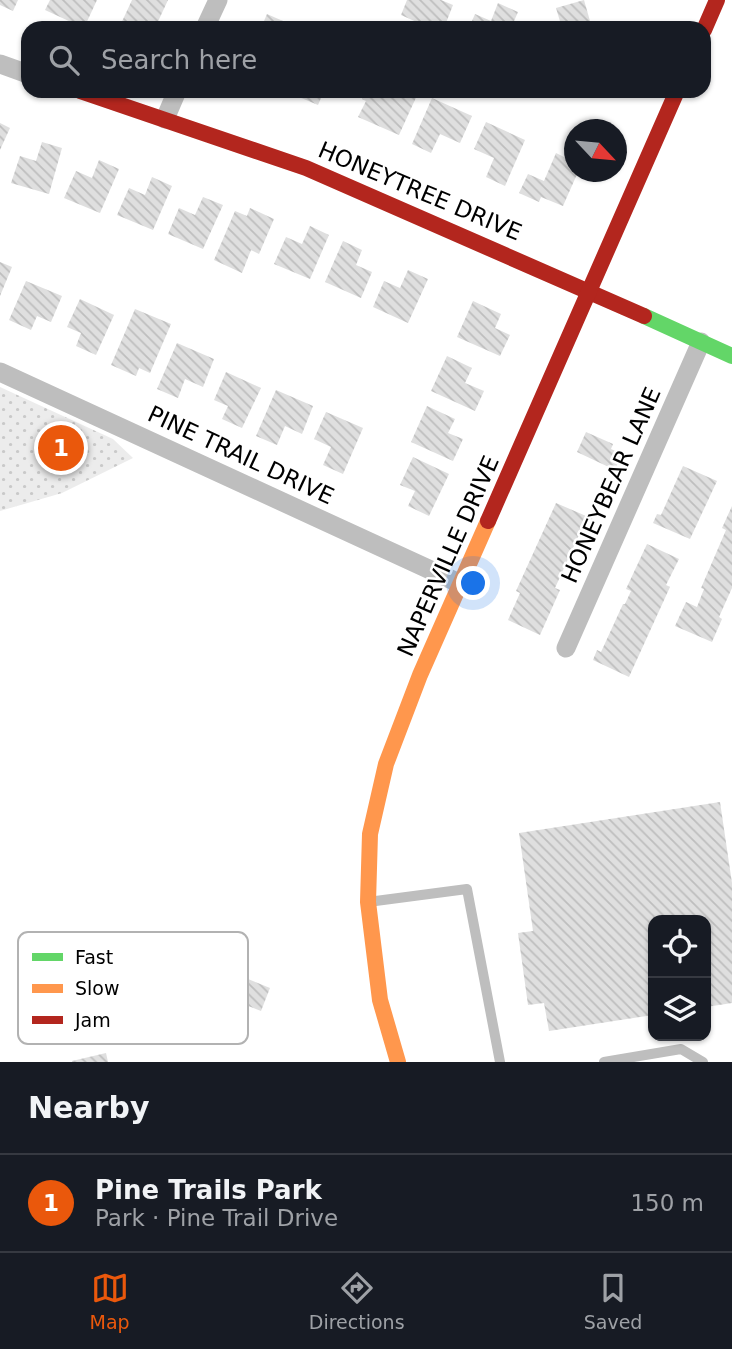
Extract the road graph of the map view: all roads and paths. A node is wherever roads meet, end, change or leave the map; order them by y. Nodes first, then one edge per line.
1 (218, 0) edge
2 (717, 0) edge
3 (208, 21) edge
4 (708, 21) edge
5 (0, 64) edge
6 (21, 72) edge
7 (101, 98) edge
8 (174, 98) edge
9 (674, 98) edge
10 (164, 119) junction
11 (589, 291) junction
12 (701, 342) junction
13 (732, 356) edge
14 (0, 372) edge
15 (461, 584) junction
16 (566, 648) dead end
17 (368, 902) junction
18 (398, 1062) edge
19 (500, 1062) edge
20 (604, 1062) edge
21 (703, 1062) edge

1 - 3 street
2 - 4 street
5 - 6 street
7 - 10 street, HONEYTREE DRIVE
8 - 10 street
9 - 11 street, NAPERVILLE DRIVE
10 - 11 street, HONEYTREE DRIVE
11 - 12 street, HONEYTREE DRIVE
11 - 15 street, NAPERVILLE DRIVE
12 - 13 street, HONEYTREE DRIVE
12 - 16 street, HONEYBEAR LANE
14 - 15 street, PINE TRAIL DRIVE
15 - 17 street, NAPERVILLE DRIVE
17 - 18 street, NAPERVILLE DRIVE
17 - 19 lane
20 - 21 lane

